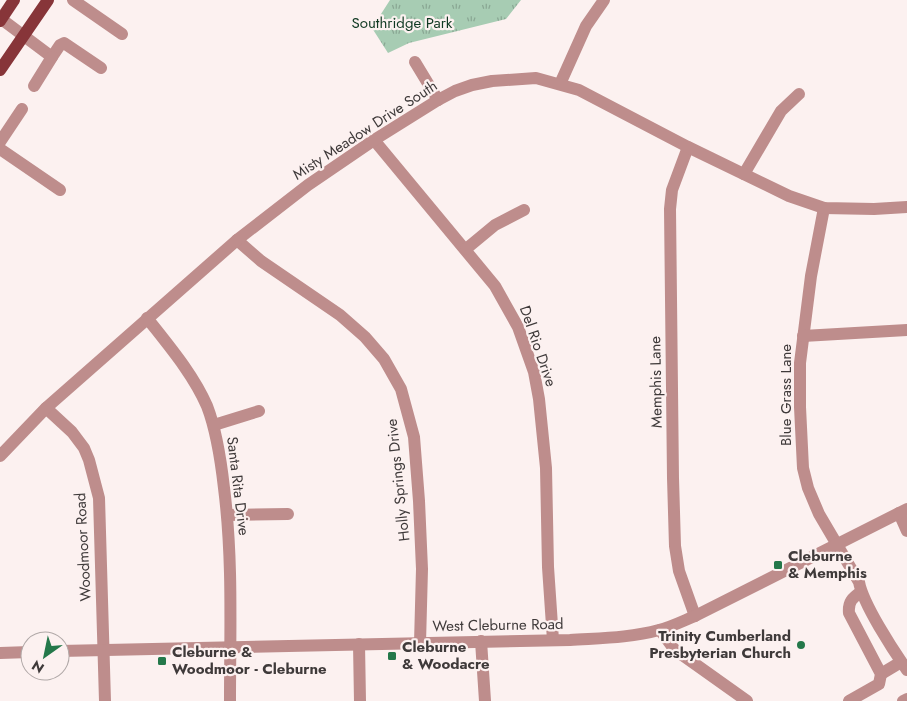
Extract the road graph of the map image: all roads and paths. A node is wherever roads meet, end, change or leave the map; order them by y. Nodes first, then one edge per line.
1 (14, 0) edge
2 (48, 0) edge
3 (604, 0) edge
4 (79, 2) edge
5 (0, 19) edge
6 (122, 34) dead end
7 (23, 36) junction
8 (52, 57) junction
9 (415, 62) dead end
10 (102, 68) dead end
11 (0, 70) edge
12 (560, 84) junction
13 (34, 86) dead end
14 (799, 94) dead end
15 (438, 100) junction
16 (22, 109) dead end
17 (374, 140) junction
18 (0, 142) edge
19 (688, 147) junction
20 (0, 149) edge
21 (744, 174) junction
22 (60, 190) dead end
23 (907, 207) edge
24 (824, 208) junction
25 (524, 210) dead end
26 (237, 240) junction
27 (466, 249) junction
28 (147, 318) junction
29 (907, 330) edge
30 (803, 336) junction
31 (46, 408) junction
32 (259, 411) dead end
33 (214, 425) junction
34 (0, 456) edge
35 (903, 511) edge
36 (288, 514) dead end
37 (228, 515) junction
38 (907, 531) edge
39 (837, 545) junction
40 (861, 592) junction
41 (695, 616) junction
42 (660, 630) junction
43 (553, 640) junction
44 (481, 641) junction
45 (420, 643) junction
46 (359, 644) junction
47 (230, 647) junction
48 (104, 650) junction
49 (70, 651) edge
50 (0, 652) edge
51 (20, 652) edge
52 (904, 666) edge
53 (881, 674) junction
54 (907, 699) edge
55 (105, 701) edge
56 (230, 701) edge
57 (360, 701) edge
58 (485, 701) edge
59 (747, 701) edge
60 (849, 701) edge
61 (903, 701) edge

1 - 5 main road
2 - 7 main road
3 - 12 street
4 - 6 street
5 - 7 street
7 - 8 street
7 - 11 main road
8 - 10 street
8 - 13 street
9 - 15 street
12 - 15 street, Misty Meadow Drive South
12 - 19 street, Misty Meadow Drive South
14 - 21 street
15 - 17 street, Misty Meadow Drive South
16 - 18 street
17 - 26 street, Misty Meadow Drive South
17 - 27 street, Del Rio Drive
19 - 21 street, Misty Meadow Drive South
19 - 41 street, Memphis Lane
20 - 22 street
21 - 24 street, Misty Meadow Drive South
23 - 24 street, Misty Meadow Drive South
24 - 30 street, Blue Grass Lane
25 - 27 street
26 - 28 street, Misty Meadow Drive South
26 - 45 street, Holly Springs Drive
27 - 43 street, Del Rio Drive
28 - 31 street, Misty Meadow Drive South
28 - 33 street, Santa Rita Drive
29 - 30 street
30 - 39 street, Blue Grass Lane
31 - 34 street, Misty Meadow Drive South
31 - 48 street, Woodmoor Road
32 - 33 street
33 - 37 street, Santa Rita Drive
35 - 38 street
35 - 39 street, West Cleburne Road
36 - 37 street
37 - 47 street, Santa Rita Drive
39 - 40 street, Blue Grass Lane
39 - 41 street, West Cleburne Road
40 - 52 street, Blue Grass Lane
40 - 53 street
41 - 42 street, West Cleburne Road
42 - 43 street, West Cleburne Road
42 - 59 street
43 - 44 street, West Cleburne Road
44 - 45 street, West Cleburne Road
44 - 58 street
45 - 46 street, West Cleburne Road
46 - 47 street, West Cleburne Road
46 - 57 street
47 - 48 street, West Cleburne Road
47 - 56 street, Santa Rita Drive
48 - 49 street, West Cleburne Road
48 - 55 street, Woodmoor Road
50 - 51 street
52 - 53 street
53 - 60 street
54 - 61 street

